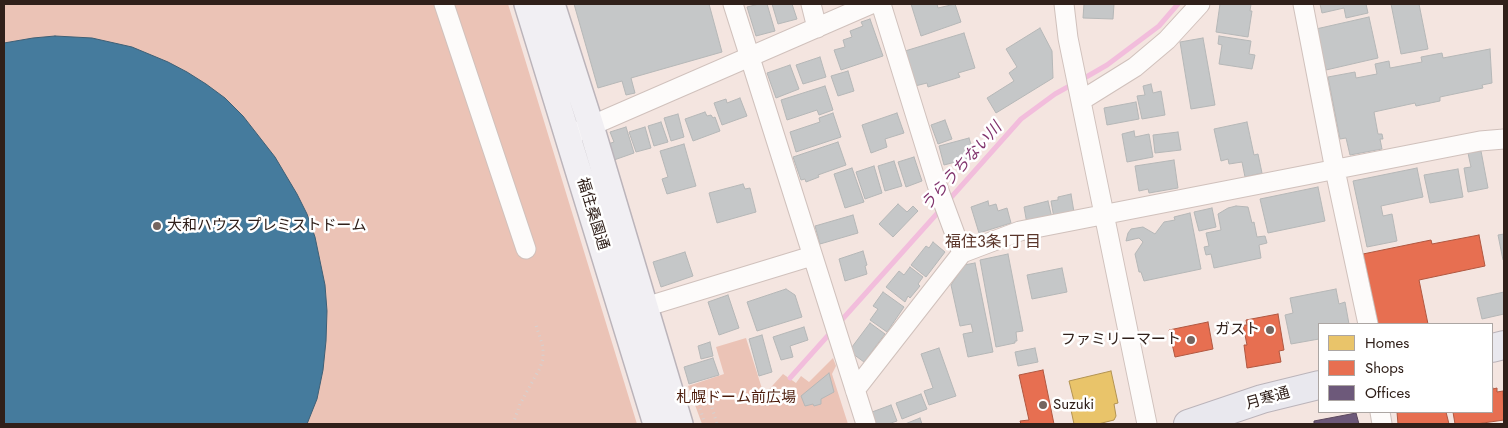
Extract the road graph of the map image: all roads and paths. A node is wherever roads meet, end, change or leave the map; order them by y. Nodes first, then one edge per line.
1 (444, 4) edge
2 (527, 4) edge
3 (552, 4) edge
4 (733, 4) edge
5 (811, 4) edge
6 (871, 4) edge
7 (881, 4) edge
8 (1064, 4) edge
9 (1200, 4) edge
10 (1303, 4) edge
11 (817, 28) junction
12 (750, 56) junction
13 (1081, 95) junction
14 (591, 126) junction
15 (568, 135) junction
16 (1504, 139) edge
17 (1335, 170) junction
18 (1104, 215) junction
19 (526, 249) dead end
20 (962, 253) junction
21 (812, 256) junction
22 (645, 307) junction
23 (535, 322) dead end
24 (1368, 323) edge
25 (1318, 384) edge
26 (855, 390) junction
27 (513, 424) edge
28 (656, 424) edge
29 (680, 424) edge
30 (705, 424) edge
31 (717, 424) edge
32 (866, 424) edge
33 (1147, 424) edge
34 (1188, 424) edge

1 - 19 street
2 - 15 main road, 福住桑園通
3 - 14 main road, 福住桑園通
4 - 12 street
5 - 11 street
6 - 11 street
7 - 20 street
8 - 13 street
9 - 13 street
10 - 17 street
11 - 12 street
12 - 14 street
12 - 21 street
13 - 18 street
14 - 15 street
14 - 22 main road, 福住桑園通
15 - 28 main road, 福住桑園通
16 - 17 street
17 - 18 street
17 - 24 street
18 - 20 street
18 - 33 street
20 - 26 street
21 - 22 street
21 - 26 street
22 - 29 main road, 福住桑園通
23 - 27 path
25 - 34 highway, 月寒通
26 - 32 street
30 - 31 path

